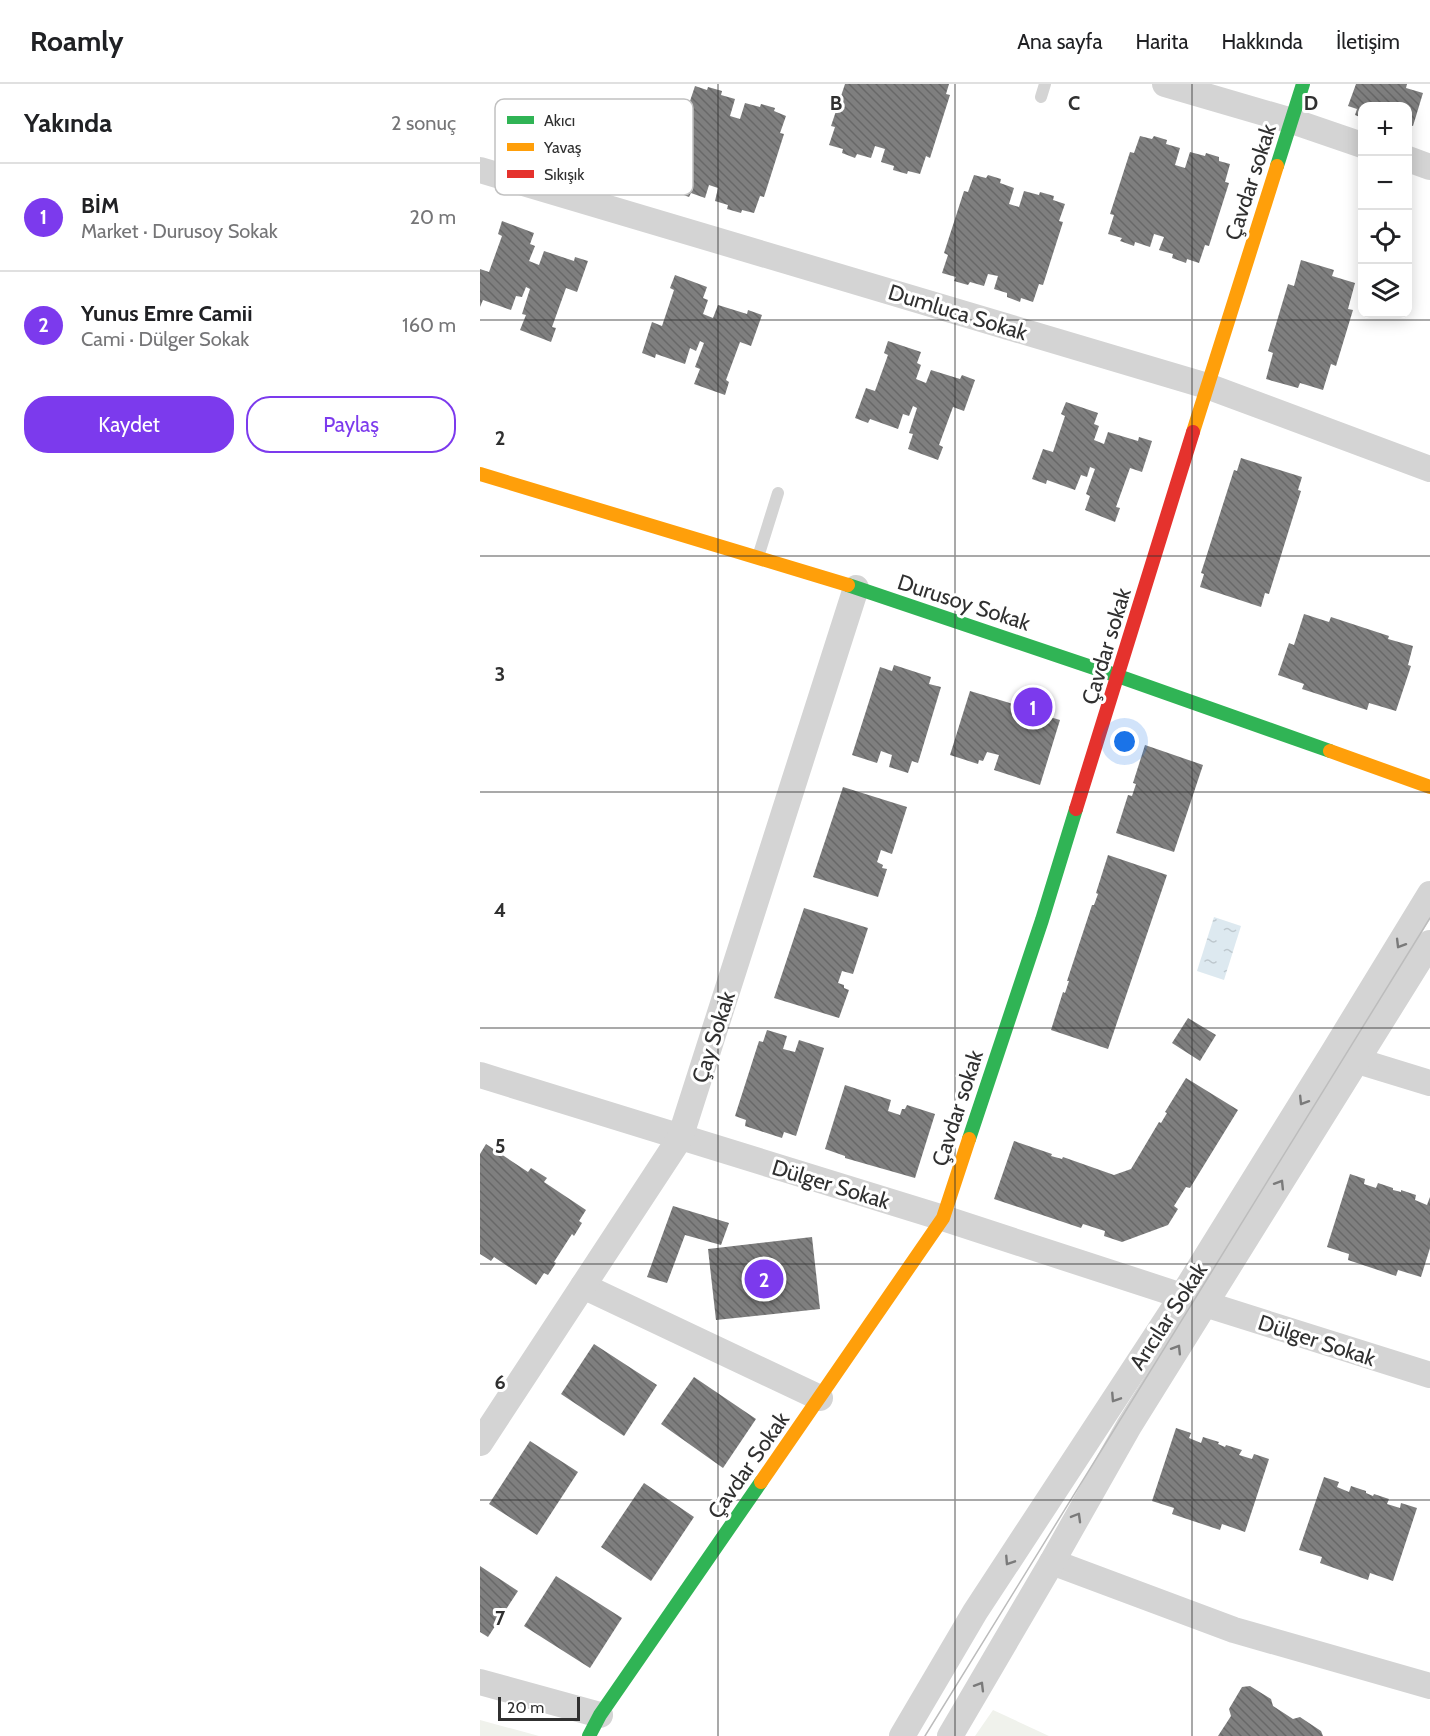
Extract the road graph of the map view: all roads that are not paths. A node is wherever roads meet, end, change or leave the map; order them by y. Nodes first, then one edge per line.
1 (1045, 84) edge
2 (1165, 84) edge
3 (1304, 84) edge
4 (1041, 97) dead end
5 (1292, 121) junction
6 (1358, 144) edge
7 (1412, 161) edge
8 (1430, 167) edge
9 (480, 170) edge
10 (495, 174) edge
11 (564, 195) edge
12 (1207, 386) junction
13 (1430, 469) edge
14 (480, 474) edge
15 (778, 493) dead end
16 (757, 558) junction
17 (856, 588) junction
18 (1118, 676) junction
19 (1430, 787) edge
20 (1430, 894) edge
21 (1430, 943) edge
22 (1358, 1061) junction
23 (480, 1075) edge
24 (1430, 1083) edge
25 (680, 1138) junction
26 (943, 1218) junction
27 (583, 1286) junction
28 (1193, 1300) junction
29 (1430, 1376) edge
30 (820, 1398) junction
31 (480, 1443) edge
32 (1052, 1562) junction
33 (480, 1682) edge
34 (1430, 1686) edge
35 (595, 1725) edge
36 (902, 1736) edge
37 (950, 1736) edge

1 - 4 lane
2 - 5 street
3 - 5 street, Çavdar sokak
5 - 6 street
5 - 12 street, Çavdar sokak
7 - 8 street
9 - 10 street, Dumluca Sokak
11 - 12 street, Dumluca Sokak
12 - 13 street, Dumluca Sokak
12 - 18 street, Çavdar sokak
14 - 16 street, Durusoy Sokak
15 - 16 lane
16 - 17 street, Durusoy Sokak
17 - 18 street, Durusoy Sokak
17 - 25 street, Çay Sokak
18 - 19 street, Durusoy Sokak
18 - 26 street, Çavdar sokak
20 -> 28 street, Arıcılar Sokak
21 - 22 street
22 - 24 street
28 -> 22 street
23 - 25 street, Dülger Sokak
25 - 26 street, Dülger Sokak
25 - 27 street, Çay Sokak
26 - 28 street, Dülger Sokak
26 - 30 street, Çavdar Sokak
27 - 30 street
27 - 31 street, Çay Sokak
28 - 29 street, Dülger Sokak
32 -> 28 street
28 -> 36 street, Arıcılar Sokak
30 - 35 street, Çavdar Sokak
32 - 34 street
37 -> 32 street
33 - 35 street

